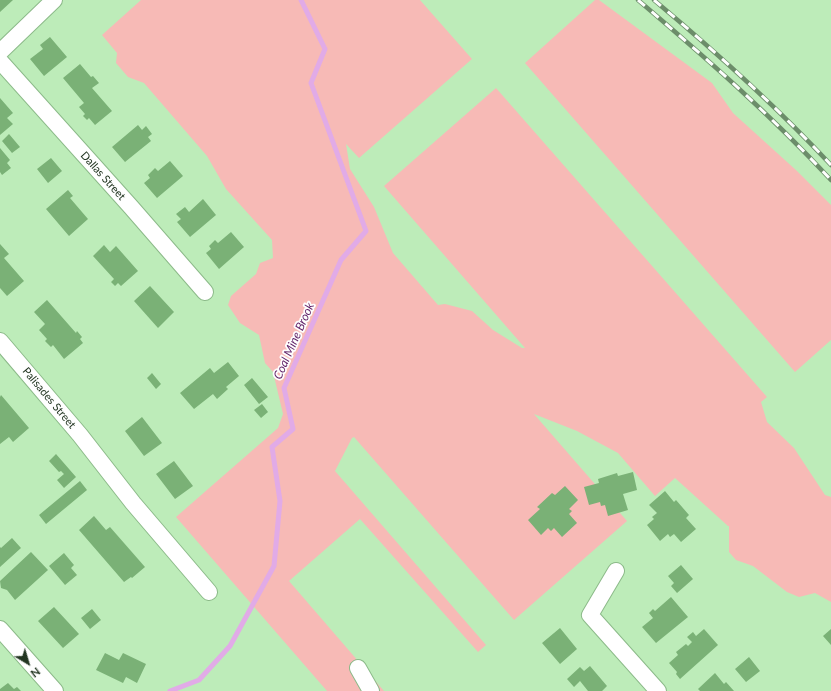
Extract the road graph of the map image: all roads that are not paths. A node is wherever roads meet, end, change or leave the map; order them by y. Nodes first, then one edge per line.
1 (54, 0) edge
2 (0, 52) edge
3 (0, 61) edge
4 (205, 292) dead end
5 (0, 341) edge
6 (616, 571) dead end
7 (209, 592) dead end
8 (0, 629) edge
9 (358, 668) dead end
10 (55, 691) edge
11 (371, 691) edge
12 (658, 691) edge

1 - 2 street
3 - 4 street, Dallas Street
5 - 7 street, Palisades Street
6 - 12 street
8 - 10 street
9 - 11 street

